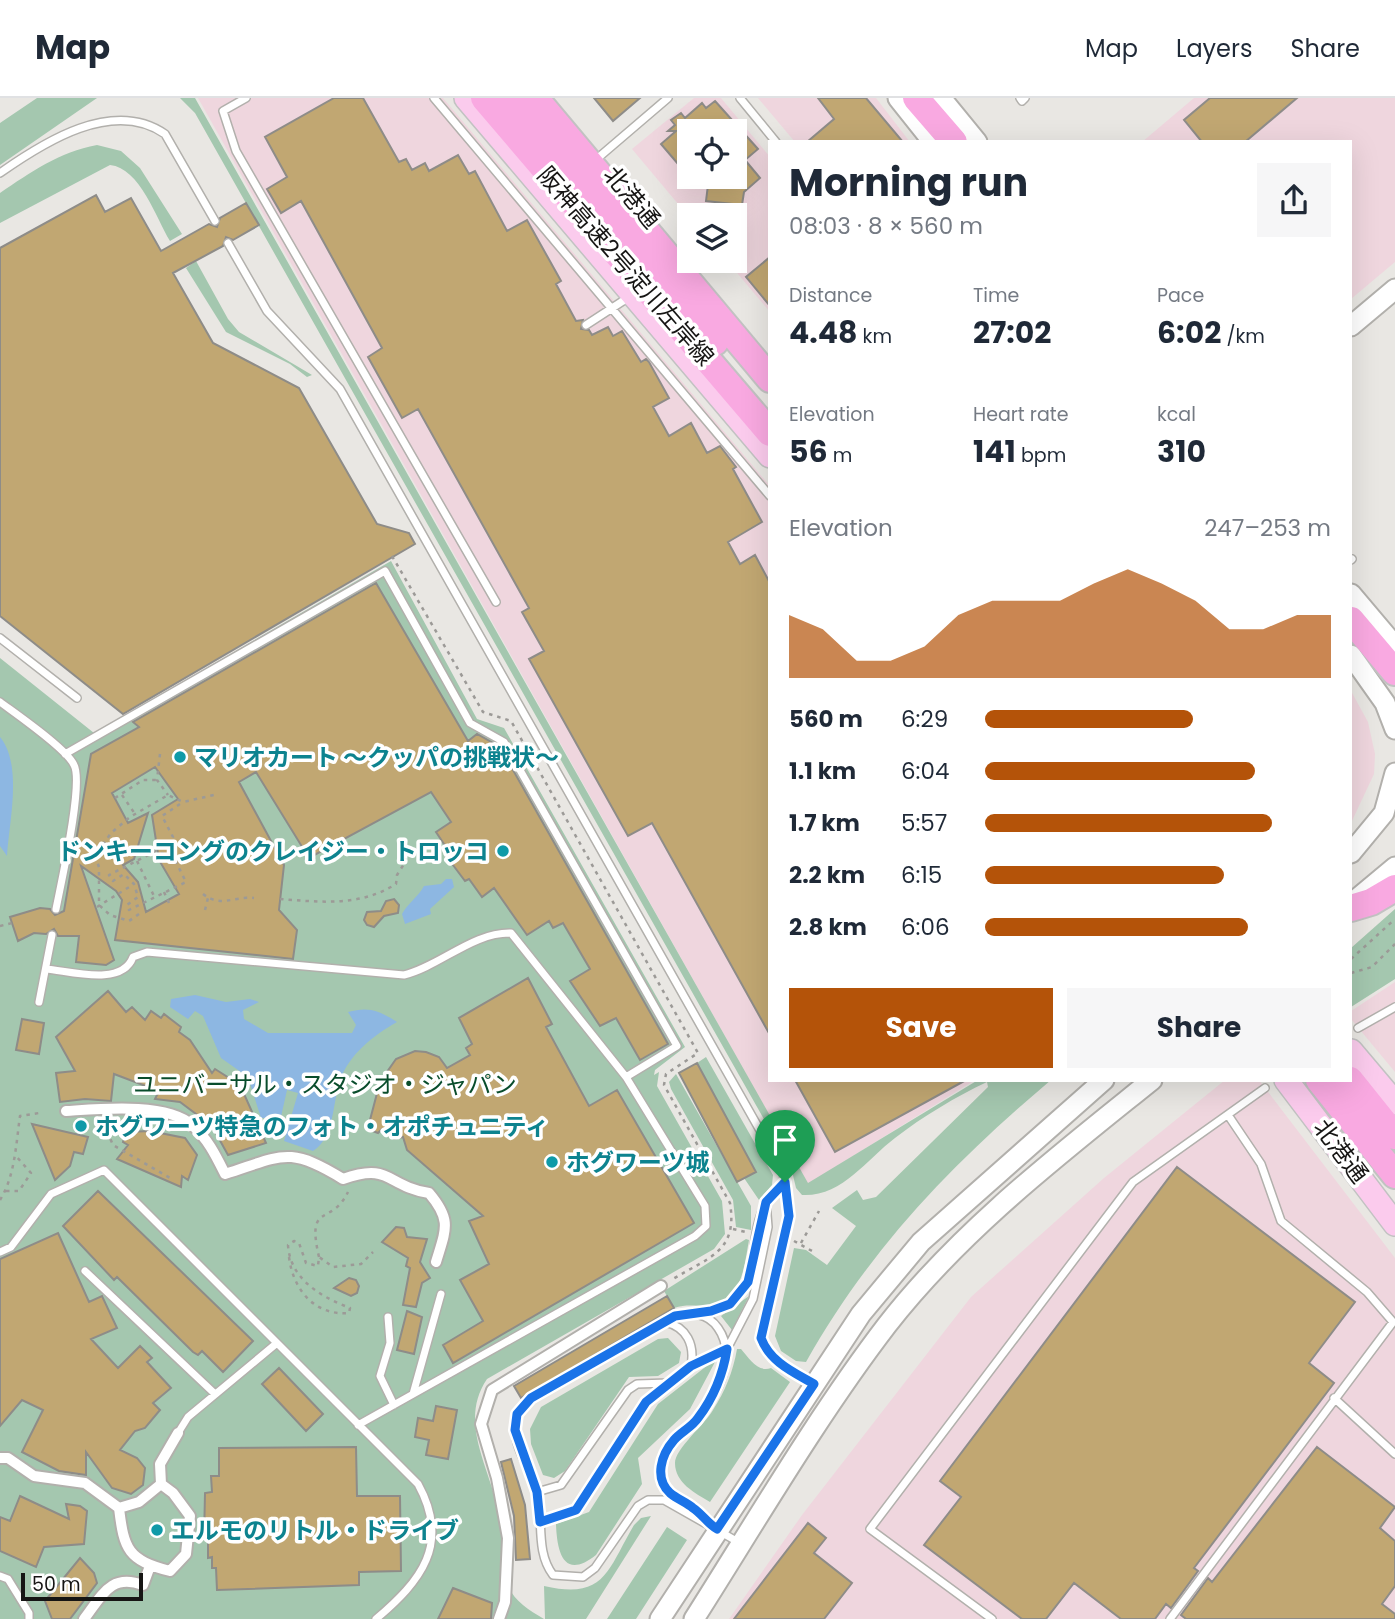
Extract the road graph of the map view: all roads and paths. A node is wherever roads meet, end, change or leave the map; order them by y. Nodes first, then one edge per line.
1 (246, 98) edge
2 (435, 98) edge
3 (466, 98) edge
4 (484, 98) edge
5 (509, 98) edge
6 (537, 98) edge
7 (545, 98) edge
8 (668, 98) edge
9 (740, 98) edge
10 (898, 98) edge
11 (916, 98) edge
12 (941, 98) edge
13 (774, 140) edge
14 (931, 140) edge
15 (952, 140) edge
16 (974, 140) edge
17 (598, 157) junction
18 (0, 173) edge
19 (215, 221) dead end
20 (228, 243) dead end
21 (1395, 289) edge
22 (624, 302) junction
23 (586, 325) dead end
24 (1352, 325) edge
25 (768, 362) edge
26 (768, 377) edge
27 (768, 405) edge
28 (768, 431) edge
29 (768, 454) edge
30 (768, 493) edge
31 (1352, 595) edge
32 (496, 602) dead end
33 (1352, 621) edge
34 (0, 638) edge
35 (1395, 646) edge
36 (1352, 656) edge
37 (1395, 672) edge
38 (77, 698) dead end
39 (0, 702) edge
40 (1395, 729) edge
41 (65, 754) junction
42 (160, 754) dead end
43 (1395, 774) edge
44 (157, 780) junction
45 (168, 794) junction
46 (122, 795) junction
47 (214, 795) dead end
48 (115, 799) dead end
49 (183, 802) junction
50 (135, 814) junction
51 (1352, 852) edge
52 (168, 856) junction
53 (136, 861) junction
54 (404, 864) dead end
55 (1395, 867) edge
56 (134, 884) junction
57 (1395, 888) edge
58 (164, 892) junction
59 (203, 894) dead end
60 (154, 897) junction
61 (208, 898) junction
62 (254, 898) dead end
63 (280, 899) dead end
64 (169, 903) dead end
65 (1352, 905) edge
66 (98, 906) junction
67 (1352, 906) edge
68 (56, 909) dead end
69 (205, 910) dead end
70 (139, 914) dead end
71 (1395, 919) edge
72 (12, 923) dead end
73 (0, 926) edge
74 (51, 935) dead end
75 (1395, 944) edge
76 (1352, 958) edge
77 (46, 969) junction
78 (1352, 973) edge
79 (39, 1002) dead end
80 (1395, 1007) edge
81 (1358, 1028) dead end
82 (1352, 1053) edge
83 (626, 1077) junction
84 (1102, 1082) edge
85 (1150, 1082) edge
86 (1322, 1082) edge
87 (1352, 1082) edge
88 (1275, 1084) edge
89 (1385, 1107) edge
90 (110, 1110) junction
91 (66, 1111) dead end
92 (39, 1113) dead end
93 (1228, 1115) junction
94 (1395, 1134) edge
95 (15, 1155) junction
96 (1395, 1175) edge
97 (170, 1178) dead end
98 (343, 1179) junction
99 (785, 1182) junction
100 (6, 1191) junction
101 (0, 1200) edge
102 (766, 1202) junction
103 (820, 1211) dead end
104 (1395, 1224) edge
105 (801, 1243) dead end
106 (0, 1252) edge
107 (373, 1252) dead end
108 (289, 1257) junction
109 (319, 1257) junction
110 (436, 1262) dead end
111 (85, 1271) dead end
112 (661, 1286) dead end
113 (440, 1294) dead end
114 (689, 1313) junction
115 (388, 1317) dead end
116 (664, 1322) junction
117 (276, 1343) junction
118 (727, 1349) junction
119 (691, 1366) junction
120 (668, 1383) junction
121 (814, 1384) junction
122 (215, 1394) junction
123 (413, 1394) junction
124 (1334, 1398) junction
125 (394, 1405) junction
126 (358, 1425) junction
127 (178, 1433) joint
128 (1395, 1454) edge
129 (0, 1458) edge
130 (161, 1484) junction
131 (537, 1492) junction
132 (119, 1508) junction
133 (540, 1522) junction
134 (711, 1525) junction
135 (742, 1544) junction
136 (150, 1566) junction
137 (0, 1576) edge
138 (29, 1619) edge
139 (84, 1619) edge
140 (376, 1619) edge
141 (499, 1619) edge
142 (660, 1619) edge
143 (694, 1619) edge
144 (992, 1619) edge
145 (1170, 1619) edge

1 - 32 lane
2 - 22 lane
3 - 22 main road
4 - 28 highway, 阪神高速2号淀川左岸線
5 - 27 highway
6 - 26 highway, 阪神高速2号淀川左岸線
7 - 17 main road, 北港通
8 - 17 lane
9 - 13 lane
10 - 14 street
11 - 15 highway
12 - 16 street
17 - 25 main road, 北港通
18 - 19 lane
20 - 99 lane
21 - 24 street
22 - 23 lane
22 - 29 main road
22 - 30 lane
31 - 35 street
33 - 37 highway
34 - 38 lane
36 - 40 street
39 - 41 lane
41 - 68 lane
41 - 83 lane
42 - 44 path
43 - 51 street
44 - 45 path
44 - 46 path
45 - 49 path
45 - 50 path
46 - 48 path
46 - 50 path
47 - 49 path
49 - 52 path
50 - 66 path
52 - 53 path
52 - 58 path
53 - 56 path
53 - 60 path
54 - 63 path
55 - 65 street
56 - 60 path
56 - 66 path
57 - 67 highway
58 - 60 path
58 - 64 path
59 - 61 path
61 - 62 path
61 - 69 path
66 - 70 path
71 - 76 path
72 - 73 path
74 - 77 lane
75 - 78 path
77 - 79 lane
77 - 83 lane
80 - 81 lane
82 - 89 main road
83 - 123 lane
84 - 121 street
85 - 135 street
86 - 96 highway
87 - 89 highway
88 - 93 lane
88 - 104 main road, 北港通
89 - 94 highway
90 - 91 street
90 - 97 path
90 - 98 street
92 - 95 path
93 - 124 lane
93 - 144 lane
95 - 100 path
95 - 100 path
98 - 109 path
98 - 110 street
99 - 102 lane
99 - 121 lane
100 - 101 path
102 - 114 lane
102 - 118 lane
103 - 105 path
106 - 117 lane
107 - 109 path
108 - 108 path
108 - 109 path
111 - 122 lane
112 - 141 street
113 - 123 lane
114 - 116 lane
114 - 118 lane
115 - 125 lane
116 - 119 lane
116 - 131 lane
117 - 122 lane
117 - 126 lane
118 - 119 lane
118 - 134 lane
119 - 120 lane
120 - 131 lane
120 - 133 lane
121 - 134 street
122 - 127 lane
123 - 125 lane
124 - 128 lane
124 - 145 lane
125 - 126 lane
126 - 140 lane
127 - 130 street
129 - 132 street
130 - 132 street
130 - 136 street
131 - 133 lane
132 - 136 street
133 - 134 lane
134 - 135 lane
134 - 142 street
135 - 143 street
136 - 139 street
137 - 138 lane

